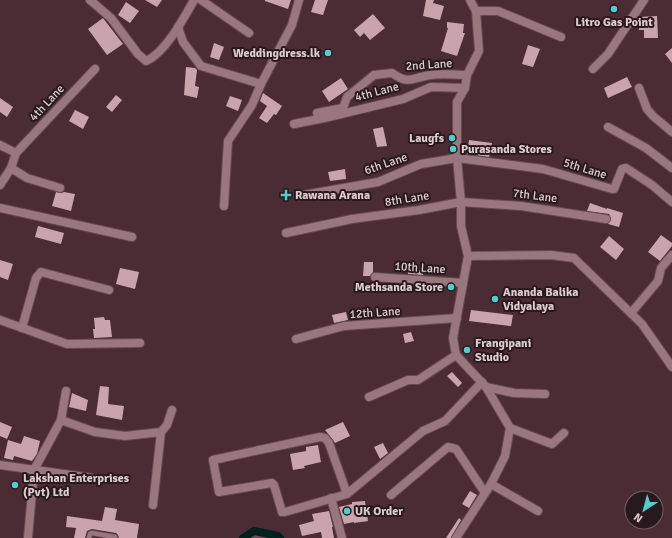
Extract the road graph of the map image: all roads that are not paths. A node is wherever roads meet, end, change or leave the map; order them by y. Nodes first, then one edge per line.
1 (90, 0) edge
2 (194, 0) edge
3 (201, 0) edge
4 (299, 0) edge
5 (470, 0) edge
6 (644, 0) edge
7 (476, 11) junction
8 (178, 27) junction
9 (250, 33) dead end
10 (561, 37) dead end
11 (96, 69) dead end
12 (593, 69) dead end
13 (467, 75) junction
14 (261, 84) junction
15 (465, 88) junction
16 (639, 88) dead end
17 (317, 113) dead end
18 (294, 124) dead end
19 (608, 127) dead end
20 (672, 132) edge
21 (0, 145) edge
22 (16, 154) junction
23 (457, 158) junction
24 (11, 168) junction
25 (672, 168) edge
26 (0, 185) edge
27 (60, 188) dead end
28 (298, 196) dead end
29 (461, 202) junction
30 (672, 202) edge
31 (224, 206) dead end
32 (0, 208) edge
33 (606, 219) dead end
34 (286, 233) dead end
35 (132, 237) dead end
36 (468, 256) junction
37 (672, 256) edge
38 (375, 277) dead end
39 (463, 283) junction
40 (109, 290) dead end
41 (631, 313) junction
42 (457, 318) junction
43 (0, 320) edge
44 (22, 328) junction
45 (296, 339) dead end
46 (140, 343) dead end
47 (456, 355) junction
48 (672, 366) edge
49 (484, 385) junction
50 (66, 391) dead end
51 (545, 394) dead end
52 (370, 397) dead end
53 (172, 410) dead end
54 (61, 420) junction
55 (510, 428) junction
56 (161, 432) junction
57 (564, 433) dead end
58 (0, 465) edge
59 (34, 470) junction
60 (92, 478) dead end
61 (491, 484) junction
62 (485, 493) junction
63 (347, 494) junction
64 (391, 495) dead end
65 (331, 498) junction
66 (153, 505) dead end
67 (538, 511) dead end
68 (115, 537) dead end
69 (28, 538) edge
70 (88, 538) edge
71 (342, 538) edge
72 (456, 538) edge

1 - 8 street
2 - 8 street
3 - 9 street
4 - 14 street
5 - 7 street
6 - 12 street
7 - 10 street
7 - 13 street
8 - 14 street
11 - 22 street, 4th Lane
13 - 15 street
13 - 17 street, 2nd Lane
14 - 31 street
15 - 18 street, 4th Lane
15 - 23 street
16 - 20 street
19 - 25 street
21 - 22 street
22 - 24 street, 4th Lane
23 - 28 street, 6th Lane
23 - 29 street
23 - 30 street, 5th Lane
24 - 26 street, 4th Lane
24 - 27 street
29 - 33 street, 7th Lane
29 - 34 street, 8th Lane
29 - 36 street
32 - 35 street
36 - 39 street
36 - 41 street
37 - 41 street
38 - 39 street, 10th Lane
39 - 42 street
40 - 44 street
41 - 48 street
42 - 45 street, 12th Lane
42 - 47 street
43 - 44 street
44 - 46 street
47 - 49 street
47 - 52 street
49 - 51 street
49 - 55 street
49 - 63 street
50 - 54 street
53 - 56 street
54 - 56 street
54 - 59 street
55 - 57 street
55 - 61 street
56 - 66 street
58 - 59 street
59 - 60 street
59 - 69 street
61 - 62 street
61 - 67 street
62 - 64 street
62 - 72 street
63 - 65 street
63 - 65 street
65 - 71 street
68 - 70 lane

